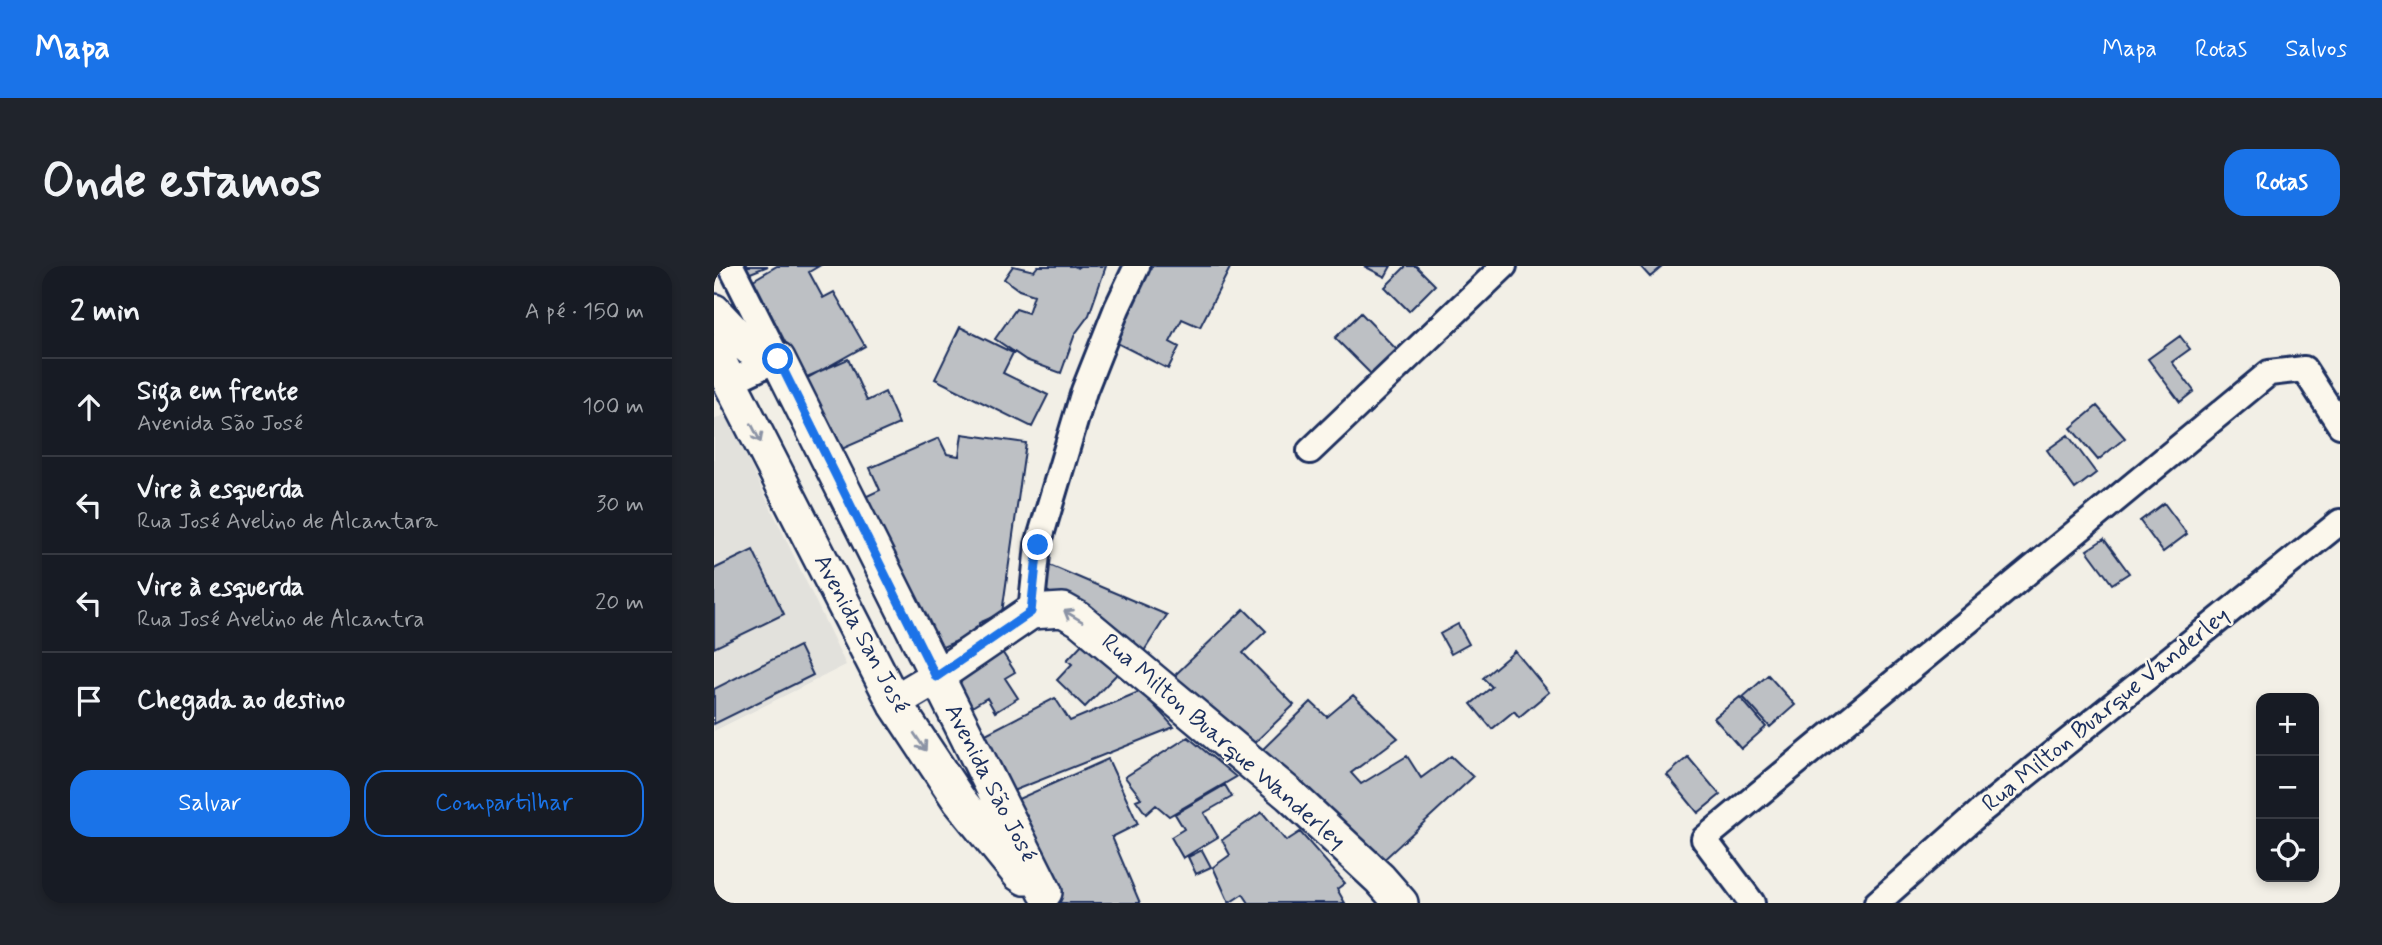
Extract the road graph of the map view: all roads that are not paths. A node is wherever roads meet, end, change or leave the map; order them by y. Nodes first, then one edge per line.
1 (731, 266) edge
2 (1137, 266) edge
3 (1504, 266) edge
4 (714, 311) edge
5 (714, 351) edge
6 (778, 359) junction
7 (730, 383) junction
8 (2340, 425) edge
9 (1310, 452) dead end
10 (2340, 522) edge
11 (1031, 612) junction
12 (936, 677) junction
13 (894, 702) junction
14 (992, 820) junction
15 (1049, 897) edge
16 (1747, 902) edge
17 (1401, 903) edge
18 (1877, 903) edge

1 - 6 street
2 - 11 street
3 - 9 street
4 - 6 street
5 - 7 street, Avenida San José
6 - 7 street
6 - 12 street, Avenida São José
7 -> 13 street, Avenida San José
8 - 16 street
10 - 18 street, Rua Milton Buarque Vanderley
11 - 12 street
17 -> 11 street, Rua Milton Buarque Wanderley
12 - 13 street
12 - 14 street, Avenida São José
13 -> 14 street, Avenida San José
14 - 15 street, Avenida São José

